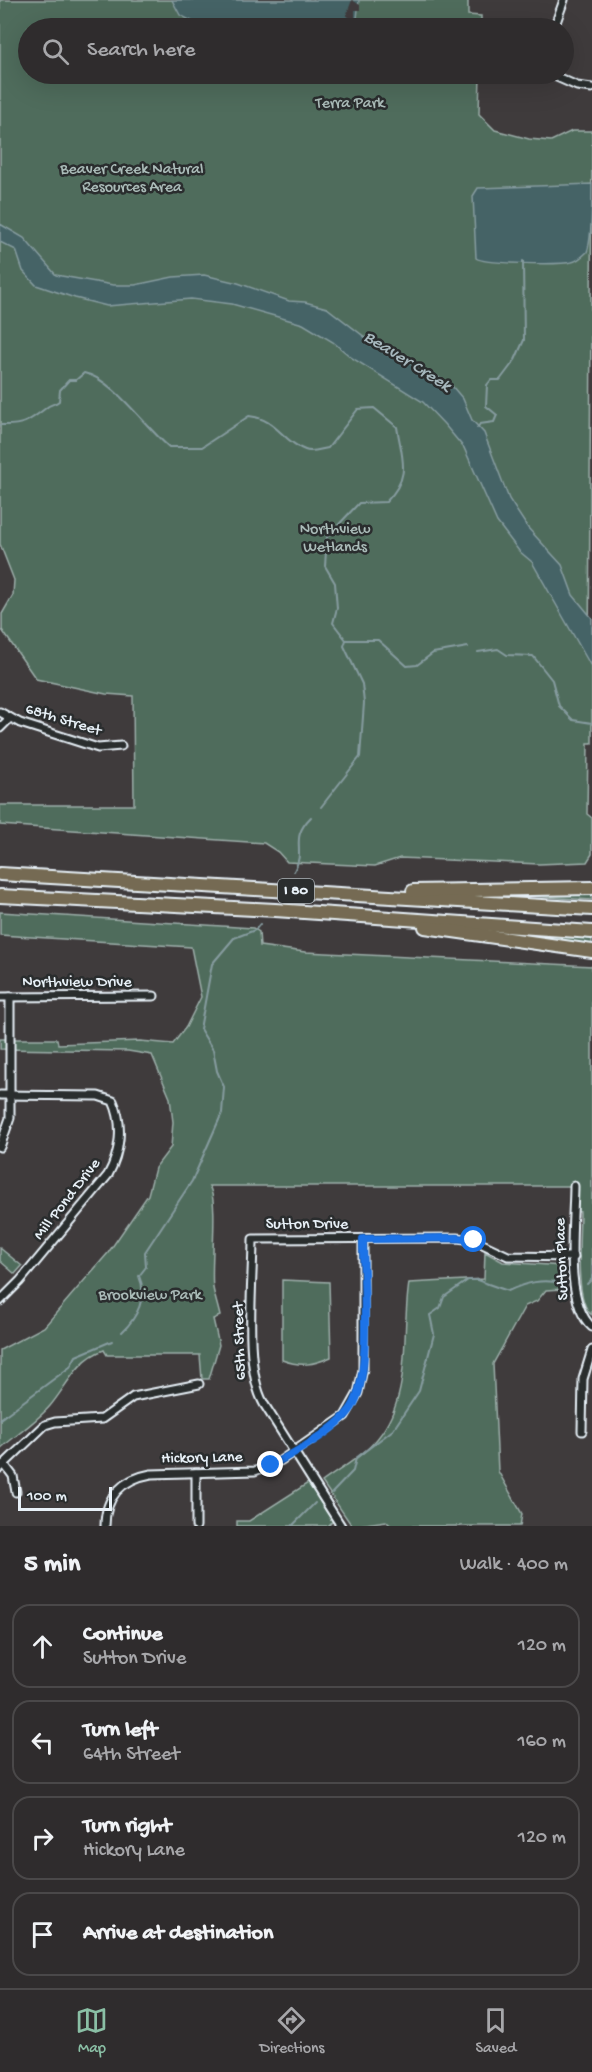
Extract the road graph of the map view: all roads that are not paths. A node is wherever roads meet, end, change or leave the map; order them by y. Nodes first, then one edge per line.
1 (564, 0) edge
2 (558, 18) edge
3 (572, 84) edge
4 (592, 88) edge
5 (0, 712) edge
6 (10, 718) junction
7 (0, 728) edge
8 (121, 746) dead end
9 (0, 874) edge
10 (592, 888) edge
11 (290, 891) junction
12 (0, 896) edge
13 (592, 909) edge
14 (374, 916) junction
15 (592, 932) edge
16 (592, 951) edge
17 (154, 996) dead end
18 (0, 997) edge
19 (10, 997) junction
20 (0, 1095) edge
21 (10, 1095) junction
22 (0, 1147) edge
23 (574, 1186) dead end
24 (253, 1239) joint
25 (363, 1239) junction
26 (574, 1257) junction
27 (0, 1301) edge
28 (592, 1327) edge
29 (592, 1350) edge
30 (199, 1384) dead end
31 (582, 1431) dead end
32 (294, 1451) junction
33 (2, 1466) edge
34 (196, 1473) junction
35 (16, 1492) dead end
36 (105, 1526) edge
37 (196, 1526) edge
38 (341, 1526) edge

1 - 2 street
3 - 4 street
5 - 6 street, 68th Street
6 - 7 street
6 - 8 street, 68th Street
9 - 11 highway, I 80
10 - 11 highway
11 - 13 highway, I 80
12 - 14 highway, I 80
14 - 15 highway, I 80
14 - 16 highway
17 - 19 street, Northview Drive
18 - 19 street, Northview Drive
19 - 21 street
20 - 21 street
21 - 22 street
21 - 27 street, Mill Pond Drive
23 - 26 street, Sutton Place
24 - 25 street, Sutton Drive
24 - 32 street, 65th Street
25 - 26 street, Sutton Drive
25 - 32 street, Hickory Lane
26 - 28 street, Sutton Place
29 - 31 street
30 - 33 street
32 - 34 street, Hickory Lane
32 - 38 street, 65th Street
33 - 35 street
34 - 36 street, Hickory Lane
34 - 37 street

